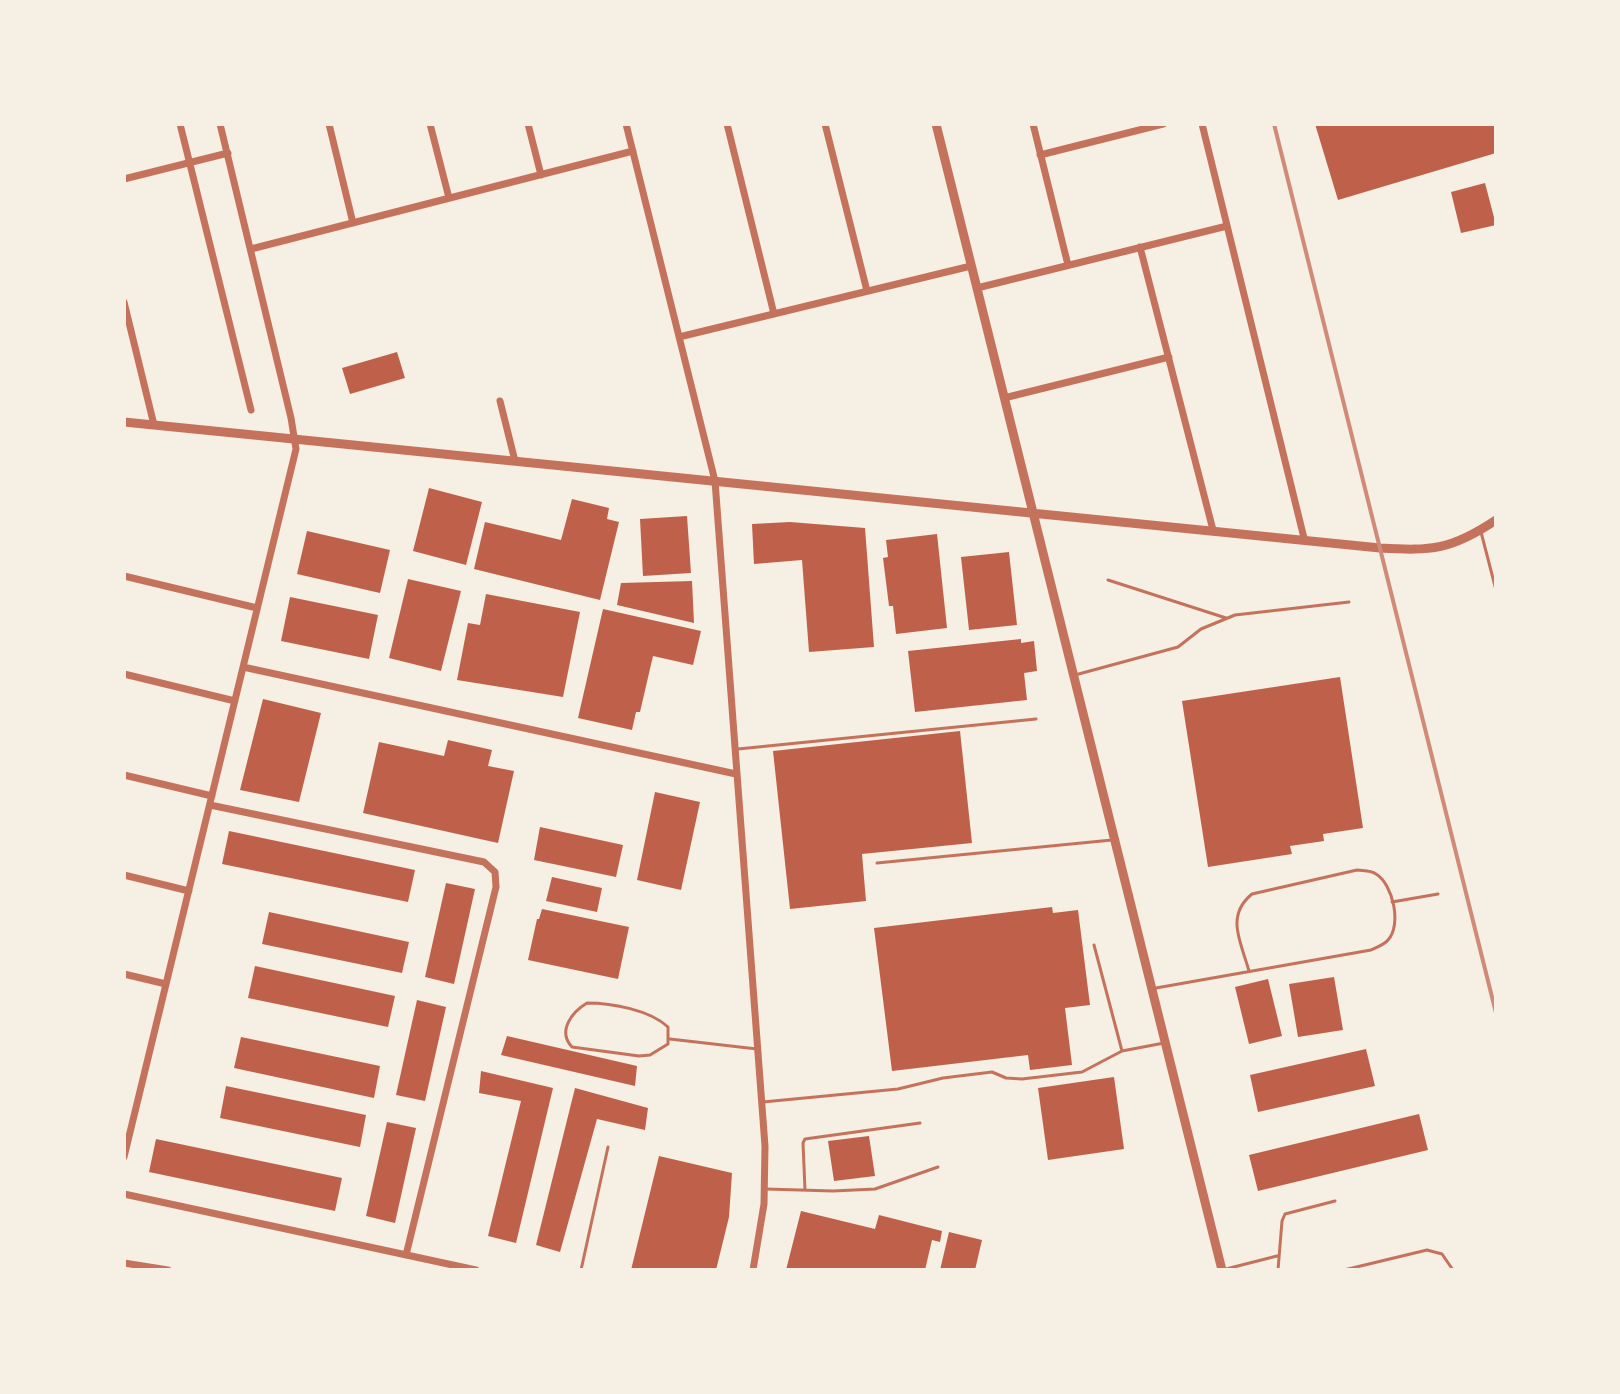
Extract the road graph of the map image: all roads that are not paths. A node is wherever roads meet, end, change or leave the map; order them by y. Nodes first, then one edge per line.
1 (180, 124) edge
2 (220, 124) edge
3 (329, 124) edge
4 (430, 124) edge
5 (528, 124) edge
6 (626, 124) edge
7 (727, 124) edge
8 (825, 124) edge
9 (936, 124) edge
10 (1033, 124) edge
11 (1163, 124) edge
12 (1202, 124) edge
13 (633, 151) junction
14 (228, 153) junction
15 (1040, 155) junction
16 (190, 163) junction
17 (541, 175) junction
18 (124, 179) edge
19 (449, 198) junction
20 (353, 223) junction
21 (1227, 226) junction
22 (1140, 247) junction
23 (251, 249) junction
24 (1068, 265) junction
25 (971, 266) junction
26 (977, 288) junction
27 (867, 291) junction
28 (124, 302) edge
29 (774, 314) junction
30 (679, 337) junction
31 (1169, 357) junction
32 (1004, 398) junction
33 (500, 401) dead end
34 (251, 410) dead end
35 (124, 422) edge
36 (154, 425) junction
37 (295, 440) junction
38 (515, 461) junction
39 (715, 481) junction
40 (1033, 514) junction
41 (1496, 520) edge
42 (1213, 530) junction
43 (1481, 531) junction
44 (1304, 538) junction
45 (124, 576) edge
46 (1108, 580) dead end
47 (1496, 590) edge
48 (1349, 602) dead end
49 (257, 608) junction
50 (1226, 618) junction
51 (243, 667) junction
52 (124, 674) edge
53 (1073, 675) junction
54 (235, 701) junction
55 (1036, 719) dead end
56 (734, 750) junction
57 (736, 774) junction
58 (124, 775) edge
59 (211, 800) junction
60 (1115, 840) junction
61 (877, 863) dead end
62 (124, 875) edge
63 (189, 891) junction
64 (1438, 894) dead end
65 (1392, 902) junction
66 (1094, 945) dead end
67 (1249, 971) junction
68 (124, 974) edge
69 (166, 984) junction
70 (1151, 989) junction
71 (670, 1039) junction
72 (1164, 1042) junction
73 (760, 1049) junction
74 (1122, 1051) junction
75 (763, 1102) junction
76 (920, 1123) dead end
77 (608, 1147) dead end
78 (124, 1157) edge
79 (938, 1167) dead end
80 (765, 1189) junction
81 (805, 1190) junction
82 (124, 1194) edge
83 (1335, 1201) dead end
84 (406, 1255) junction
85 (1278, 1255) junction
86 (124, 1263) edge
87 (168, 1270) edge
88 (476, 1270) edge
89 (581, 1270) edge
90 (753, 1270) edge
91 (1222, 1270) edge
92 (1278, 1270) edge
93 (1344, 1270) edge
94 (1453, 1270) edge

1 - 16 street
2 - 14 street
3 - 20 street
4 - 19 street
5 - 17 street
6 - 13 street
7 - 29 street
8 - 27 street
9 - 25 street
10 - 15 street
11 - 15 street
12 - 21 street
13 - 17 street
13 - 30 street
14 - 16 street
14 - 23 street
15 - 24 street
16 - 18 street
16 - 34 street
17 - 19 street
19 - 20 street
20 - 23 street
21 - 22 street
21 - 44 street
22 - 24 street
22 - 31 street
23 - 37 street
24 - 26 street
25 - 26 street
25 - 27 street
26 - 32 street
27 - 29 street
28 - 36 street
29 - 30 street
30 - 39 street
31 - 32 street
31 - 42 street
32 - 40 street
33 - 38 street
35 - 36 street
36 - 37 street
37 - 38 street
37 - 49 street
38 - 39 street
39 - 40 street
39 - 56 street
40 - 42 street
40 - 53 street
41 - 43 street
42 - 44 street
43 - 44 street
43 - 47 lane
45 - 49 street
46 - 50 lane
48 - 50 lane
49 - 51 street
50 - 53 lane
51 - 54 street
51 - 57 street
52 - 54 street
53 - 60 street
54 - 59 street
55 - 56 lane
56 - 57 street
57 - 73 street
58 - 59 street
59 - 63 street
59 - 84 street
60 - 61 lane
60 - 70 street
62 - 63 street
63 - 69 street
64 - 65 lane
65 - 67 lane
65 - 67 lane
66 - 74 lane
67 - 70 lane
68 - 69 street
69 - 78 street
70 - 72 street
71 - 71 lane
71 - 73 lane
72 - 74 lane
72 - 91 street
73 - 75 street
74 - 75 lane
75 - 80 street
76 - 81 lane
77 - 89 lane
79 - 81 lane
80 - 81 lane
80 - 90 street
82 - 84 street
83 - 85 lane
84 - 88 street
85 - 91 lane
85 - 92 lane
86 - 87 street
93 - 94 lane

